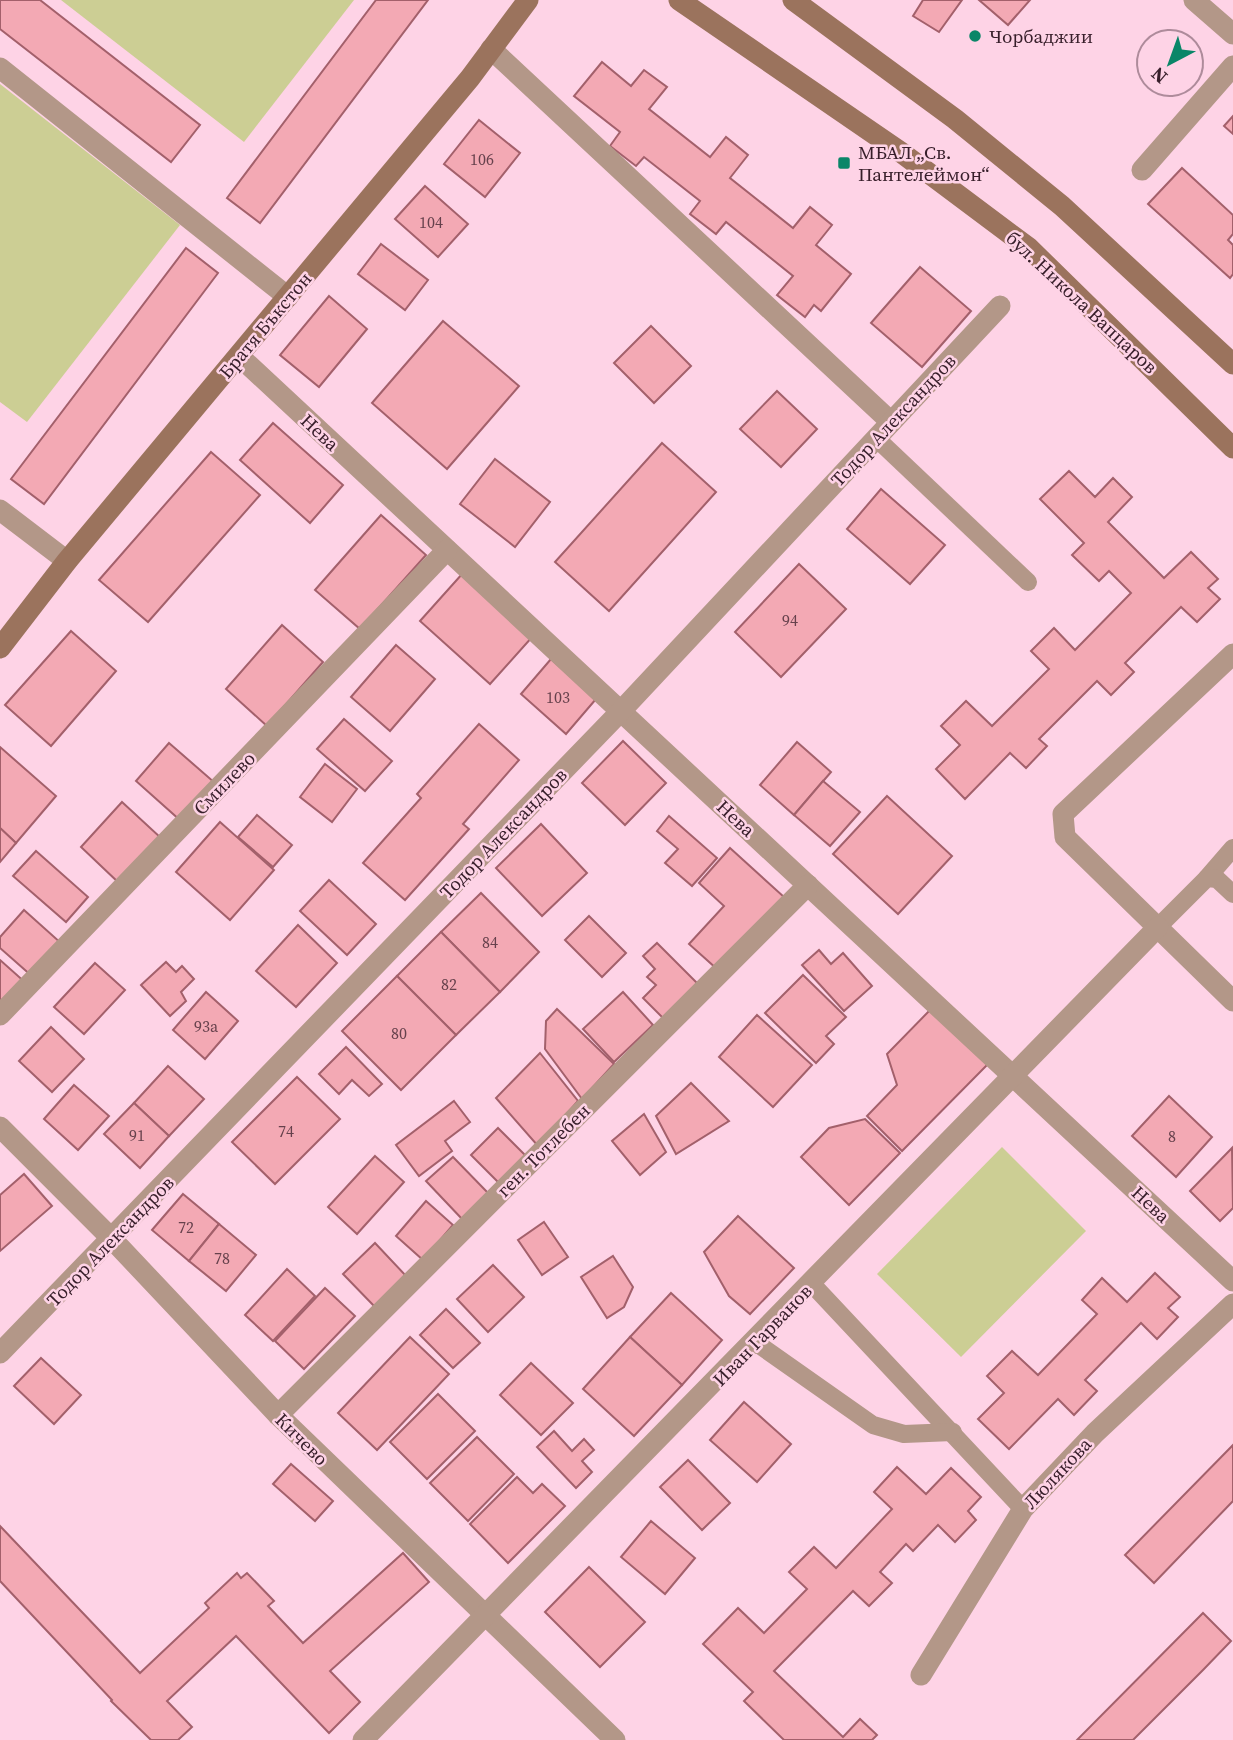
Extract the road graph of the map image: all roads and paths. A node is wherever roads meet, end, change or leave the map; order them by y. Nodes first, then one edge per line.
1 (528, 0) edge
2 (679, 0) edge
3 (793, 0) edge
4 (1194, 0) edge
5 (1233, 34) edge
6 (491, 49) junction
7 (1233, 66) edge
8 (0, 68) edge
9 (1142, 170) dead end
10 (288, 297) junction
11 (1000, 306) dead end
12 (239, 356) junction
13 (1233, 364) edge
14 (884, 430) junction
15 (1233, 448) edge
16 (0, 510) edge
17 (447, 550) junction
18 (67, 561) junction
19 (1028, 582) dead end
20 (0, 649) edge
21 (1233, 654) edge
22 (621, 711) junction
23 (1233, 848) edge
24 (1207, 878) junction
25 (808, 885) junction
26 (1233, 894) edge
27 (1158, 928) junction
28 (1233, 1001) edge
29 (0, 1015) edge
30 (1015, 1078) junction
31 (0, 1127) edge
32 (112, 1239) junction
33 (1233, 1280) edge
34 (811, 1284) junction
35 (1233, 1304) edge
36 (755, 1342) junction
37 (0, 1353) edge
38 (278, 1415) junction
39 (953, 1432) junction
40 (1023, 1509) junction
41 (485, 1617) junction
42 (921, 1675) dead end
43 (363, 1740) edge
44 (615, 1740) edge

1 - 6 street, Братя Бъкстон
2 - 15 street, бул. Никола Вапцаров
3 - 13 street
4 - 5 street
6 - 10 street, Братя Бъкстон
6 - 14 street
7 - 9 street
8 - 10 street
10 - 12 street, Братя Бъкстон
11 - 14 street, Тодор Александров
12 - 17 street, Нева
12 - 18 street, Братя Бъкстон
14 - 19 lane
14 - 22 street, Тодор Александров
16 - 18 street
17 - 22 street, Нева
17 - 29 street, Смилево
18 - 20 street, Братя Бъкстон
21 - 27 street
22 - 25 street, Нева
22 - 32 street, Тодор Александров
23 - 24 lane
24 - 26 lane
24 - 27 lane
25 - 30 street, Нева
25 - 38 street, ген. Тотлебен
27 - 28 street
27 - 30 street, Иван Гарванов
30 - 33 street, Нева
30 - 34 street, Иван Гарванов
31 - 32 street, Кичево
32 - 37 street, Тодор Александров
32 - 38 street, Кичево
34 - 36 street, Иван Гарванов
34 - 39 lane
35 - 40 street, Люлякова
36 - 39 lane
36 - 41 street, Иван Гарванов
38 - 41 street, Кичево
39 - 40 lane
40 - 42 street, Люлякова
41 - 43 street, Иван Гарванов
41 - 44 street, Кичево

